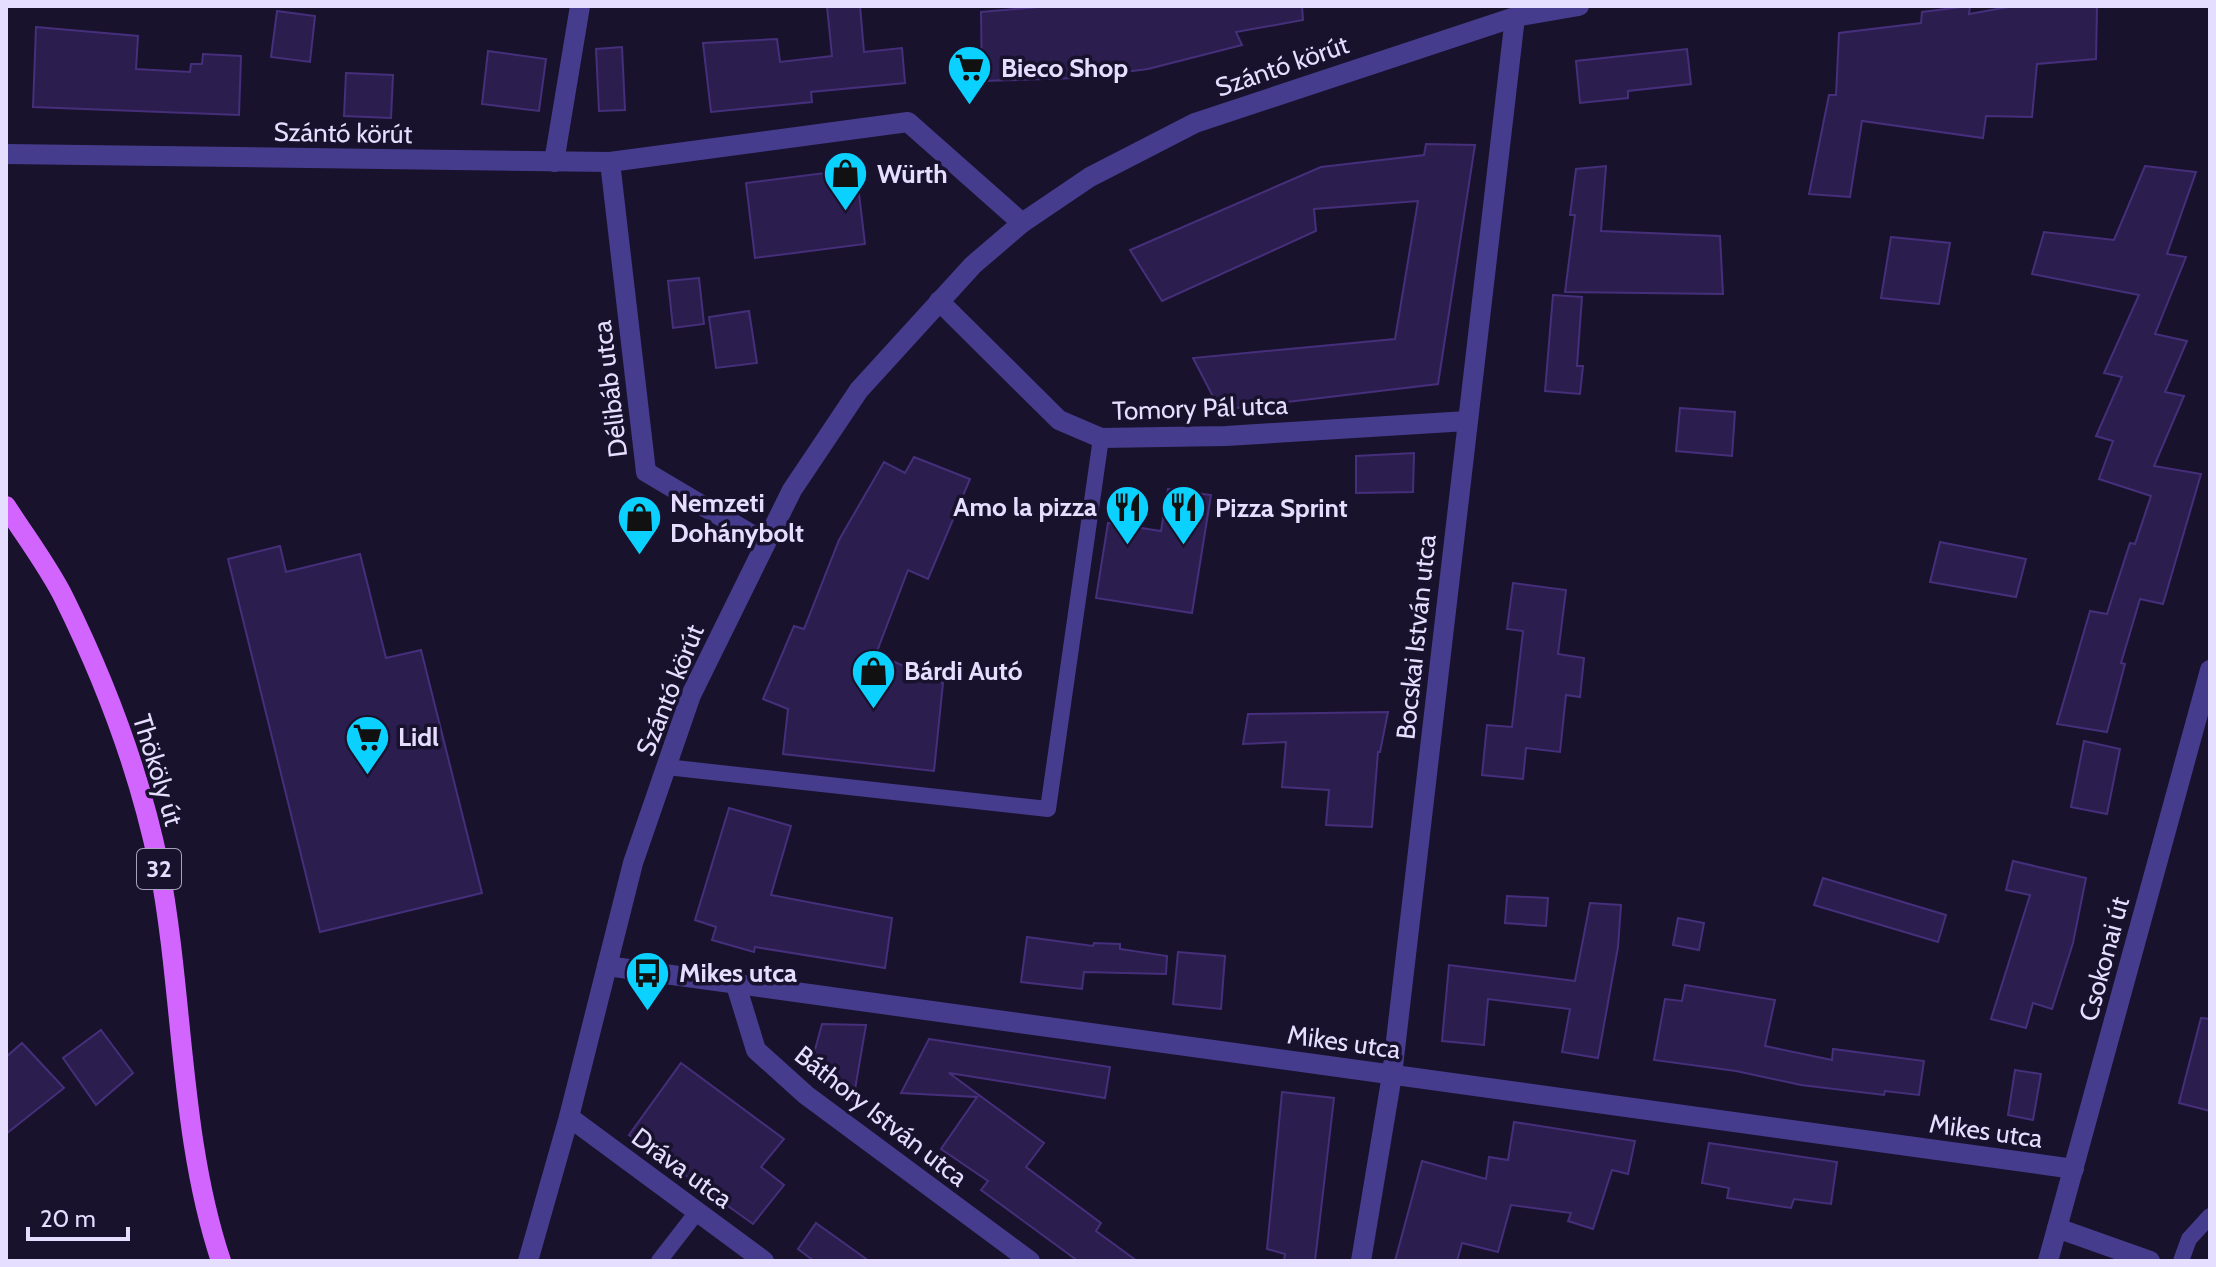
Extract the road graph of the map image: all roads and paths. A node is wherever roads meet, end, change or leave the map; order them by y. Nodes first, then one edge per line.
1 (580, 6) edge
2 (1579, 6) edge
3 (1515, 17) junction
4 (6, 154) edge
5 (554, 162) junction
6 (610, 162) junction
7 (1022, 223) junction
8 (939, 301) junction
9 (1467, 421) junction
10 (1101, 438) junction
11 (6, 506) edge
12 (764, 542) junction
13 (2210, 670) edge
14 (666, 767) junction
15 (607, 966) junction
16 (736, 985) junction
17 (1392, 1075) junction
18 (569, 1117) junction
19 (2074, 1169) junction
20 (697, 1212) junction
21 (2210, 1216) edge
22 (2057, 1228) junction
23 (221, 1261) edge
24 (528, 1261) edge
25 (659, 1261) edge
26 (764, 1261) edge
27 (1030, 1261) edge
28 (1361, 1261) edge
29 (2048, 1261) edge
30 (2150, 1261) edge
31 (2181, 1261) edge

1 - 5 street
2 - 3 street, Szántó körút
3 - 7 street, Szántó körút
3 - 9 street, Bocskai István utca
4 - 5 street, Szántó körút
5 - 6 street, Szántó körút
6 - 7 street, Szántó körút
6 - 12 street, Délibáb utca
7 - 8 street, Szántó körút
8 - 10 street, Tomory Pál utca
8 - 12 street, Szántó körút
9 - 10 street, Tomory Pál utca
9 - 17 street, Bocskai István utca
10 - 14 lane
11 - 23 main road, Thököly út / 32
12 - 14 street, Szántó körút
13 - 19 street, Csokonai út
14 - 15 street, Szántó körút
15 - 16 street, Mikes utca
15 - 18 street, Szántó körút
16 - 17 street, Mikes utca
16 - 27 street, Báthory István utca
17 - 19 street, Mikes utca
17 - 28 street, Bocskai István utca
18 - 20 street, Dráva utca
18 - 24 street, Szántó körút
19 - 22 street, Csokonai út
20 - 25 lane
20 - 26 street, Dráva utca
21 - 31 lane
22 - 29 street, Csokonai út
22 - 30 street

